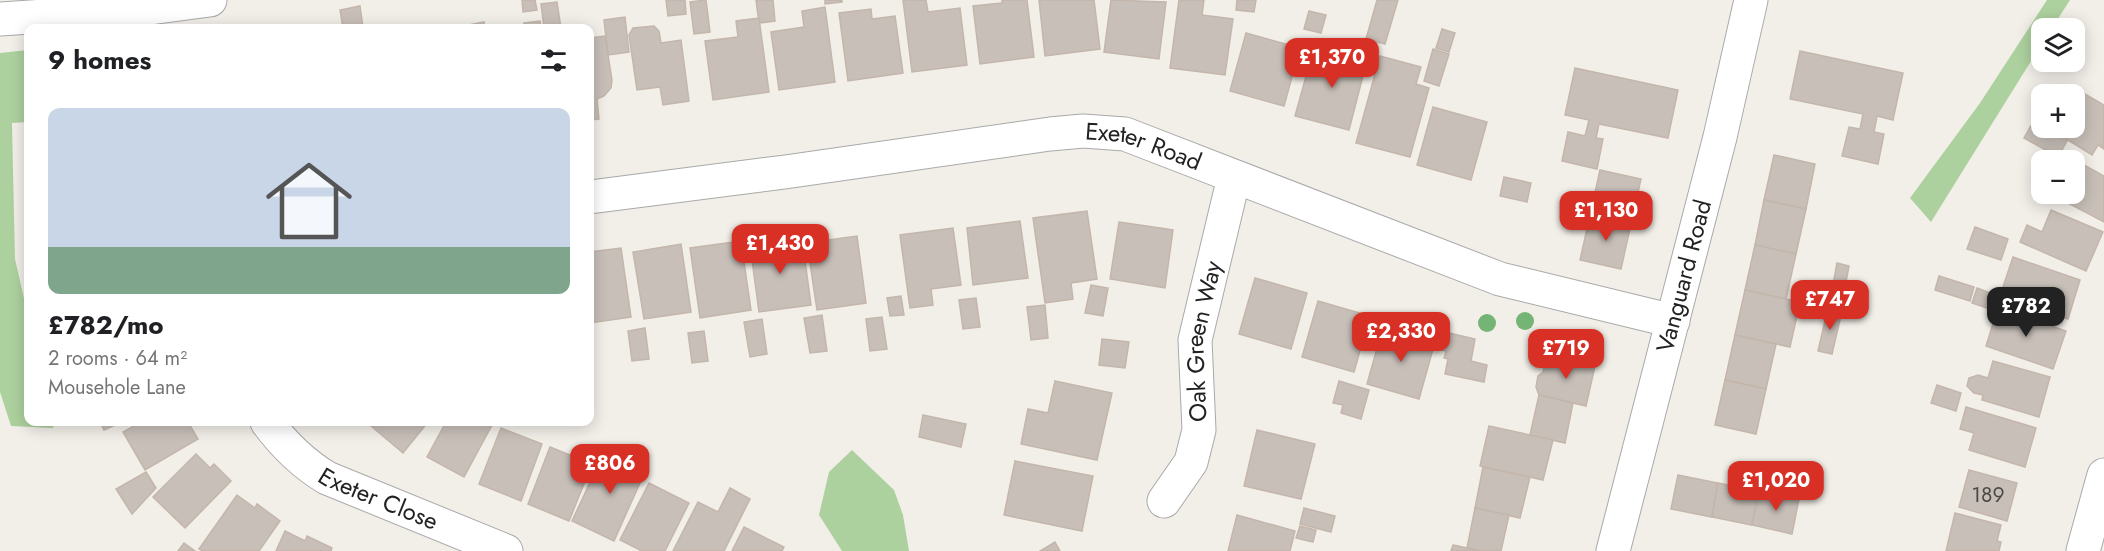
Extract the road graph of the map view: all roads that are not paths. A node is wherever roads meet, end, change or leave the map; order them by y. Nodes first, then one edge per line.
1 (210, 0) edge
2 (1751, 0) edge
3 (0, 19) edge
4 (1234, 177) junction
5 (594, 196) edge
6 (1673, 321) junction
7 (270, 426) edge
8 (2104, 476) edge
9 (1164, 501) dead end
10 (506, 551) edge
11 (1613, 551) edge
12 (2083, 551) edge

1 - 3 street
2 - 6 street, Vanguard Road
4 - 5 street, Exeter Road
4 - 6 street, Exeter Road
4 - 9 street, Oak Green Way
6 - 11 street, Vanguard Road
7 - 10 street, Exeter Close
8 - 12 street

